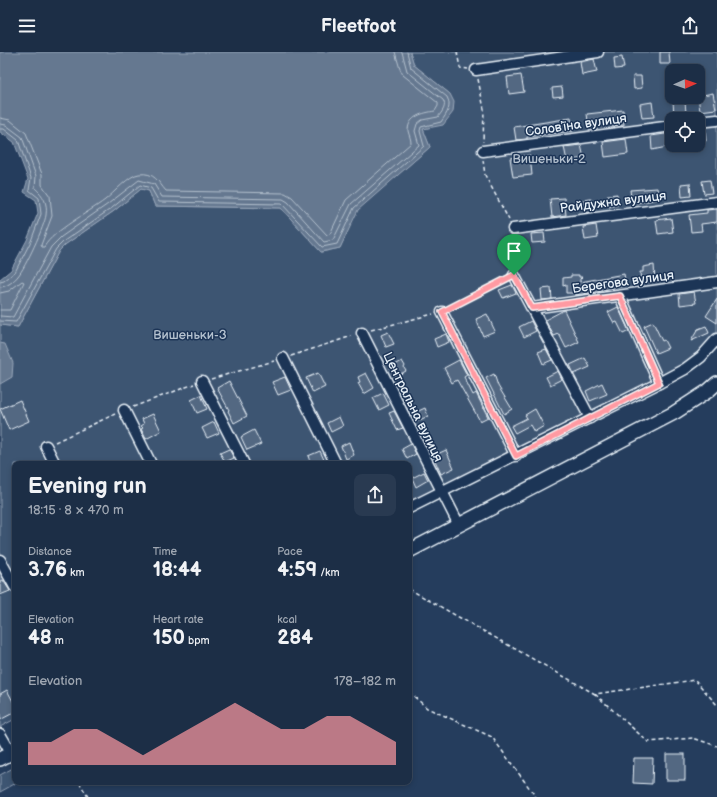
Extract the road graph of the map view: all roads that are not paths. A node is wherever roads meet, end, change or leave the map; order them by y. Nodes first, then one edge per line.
1 (598, 52) edge
2 (476, 70) road end
3 (717, 120) edge
4 (705, 121) edge
5 (665, 127) edge
6 (483, 151) road end
7 (717, 202) edge
8 (513, 228) road end
9 (514, 275) road end
10 (717, 282) edge
11 (620, 296) junction
12 (532, 308) junction
13 (442, 312) road end
14 (362, 333) road end
15 (717, 339) edge
16 (284, 358) road end
17 (202, 381) road end
18 (659, 383) junction
19 (717, 383) edge
20 (124, 410) road end
21 (590, 418) junction
22 (46, 446) road end
23 (516, 456) junction
24 (54, 461) edge
25 (150, 461) edge
26 (242, 461) edge
27 (335, 461) edge
28 (441, 492) junction
29 (412, 506) edge
30 (459, 525) junction
31 (412, 549) edge
32 (0, 560) edge
33 (12, 582) edge
34 (0, 734) edge
35 (9, 754) edge

1 - 2 street
3 - 4 street
5 - 6 street, Соловʼїна вулиця
7 - 8 street, Райдужна вулиця
9 - 12 street
10 - 11 street, Берегова вулиця
11 - 12 street, Берегова вулиця
11 - 18 street
12 - 21 street
13 - 23 street
14 - 28 street, Центральна вулиця
15 - 18 street
16 - 27 street
17 - 26 street
18 - 21 street
19 - 30 street
20 - 25 street
21 - 23 street
22 - 24 street
23 - 28 street
28 - 29 street
28 - 30 street, Центральна вулиця
30 - 31 street
32 - 33 street
34 - 35 street

